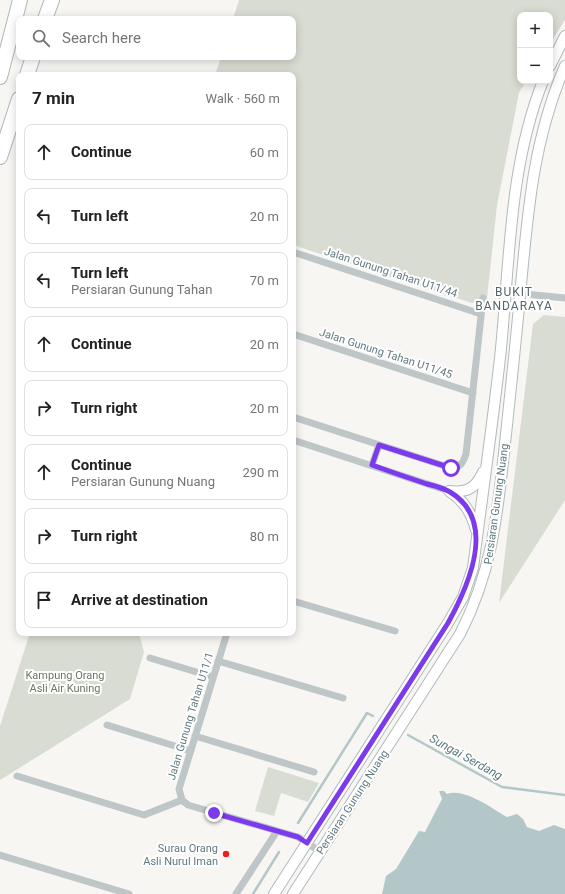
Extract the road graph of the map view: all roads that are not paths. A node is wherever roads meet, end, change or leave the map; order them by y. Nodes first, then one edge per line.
1 (20, 0) edge
2 (52, 0) edge
3 (46, 16) edge
4 (565, 36) edge
5 (32, 60) edge
6 (553, 60) edge
7 (565, 66) edge
8 (28, 72) edge
9 (0, 77) edge
10 (542, 84) edge
11 (16, 108) edge
12 (0, 157) edge
13 (296, 253) edge
14 (505, 292) junction
15 (520, 294) junction
16 (483, 298) dead end
17 (565, 298) edge
18 (481, 314) junction
19 (296, 335) edge
20 (473, 393) junction
21 (296, 418) edge
22 (296, 441) edge
23 (379, 445) junction
24 (372, 465) junction
25 (485, 467) junction
26 (448, 491) junction
27 (477, 536) junction
28 (296, 602) edge
29 (395, 631) dead end
30 (226, 636) edge
31 (150, 658) dead end
32 (218, 660) junction
33 (213, 677) junction
34 (343, 698) dead end
35 (107, 725) dead end
36 (195, 736) junction
37 (191, 751) junction
38 (314, 772) dead end
39 (17, 776) dead end
40 (182, 800) junction
41 (277, 831) junction
42 (307, 843) junction
43 (321, 852) junction
44 (0, 855) edge
45 (129, 894) edge
46 (236, 894) edge
47 (274, 894) edge
48 (293, 894) edge

1 - 9 highway
2 - 3 highway
4 - 6 street
5 - 8 highway
7 - 15 street, Persiaran Gunung Nuang
10 - 14 street, Persiaran Gunung Nuang
11 - 12 highway
13 - 18 street, Jalan Gunung Tahan U11/44
14 - 15 street
14 - 25 street, Persiaran Gunung Nuang
15 - 17 street
15 - 43 street, Persiaran Gunung Nuang
16 - 18 street
18 - 20 street
19 - 20 street, Jalan Gunung Tahan U11/45
20 - 23 street
21 - 23 street
22 - 24 street
23 - 24 street
24 - 26 street
25 - 26 street
25 - 27 street, Persiaran Gunung Nuang
26 - 27 street
27 - 42 street, Persiaran Gunung Nuang
28 - 29 street
30 - 32 street, Jalan Gunung Tahan U11/1
31 - 33 street
32 - 33 street, Jalan Gunung Tahan U11/1
32 - 34 street
33 - 36 street, Jalan Gunung Tahan U11/1
35 - 37 street
36 - 37 street, Jalan Gunung Tahan U11/1
36 - 38 street
37 - 40 street, Jalan Gunung Tahan U11/1
39 - 40 street
40 - 41 street
41 - 42 street
41 - 46 street
42 - 43 street
42 - 47 street, Persiaran Gunung Nuang
43 - 48 street, Persiaran Gunung Nuang
44 - 45 street

